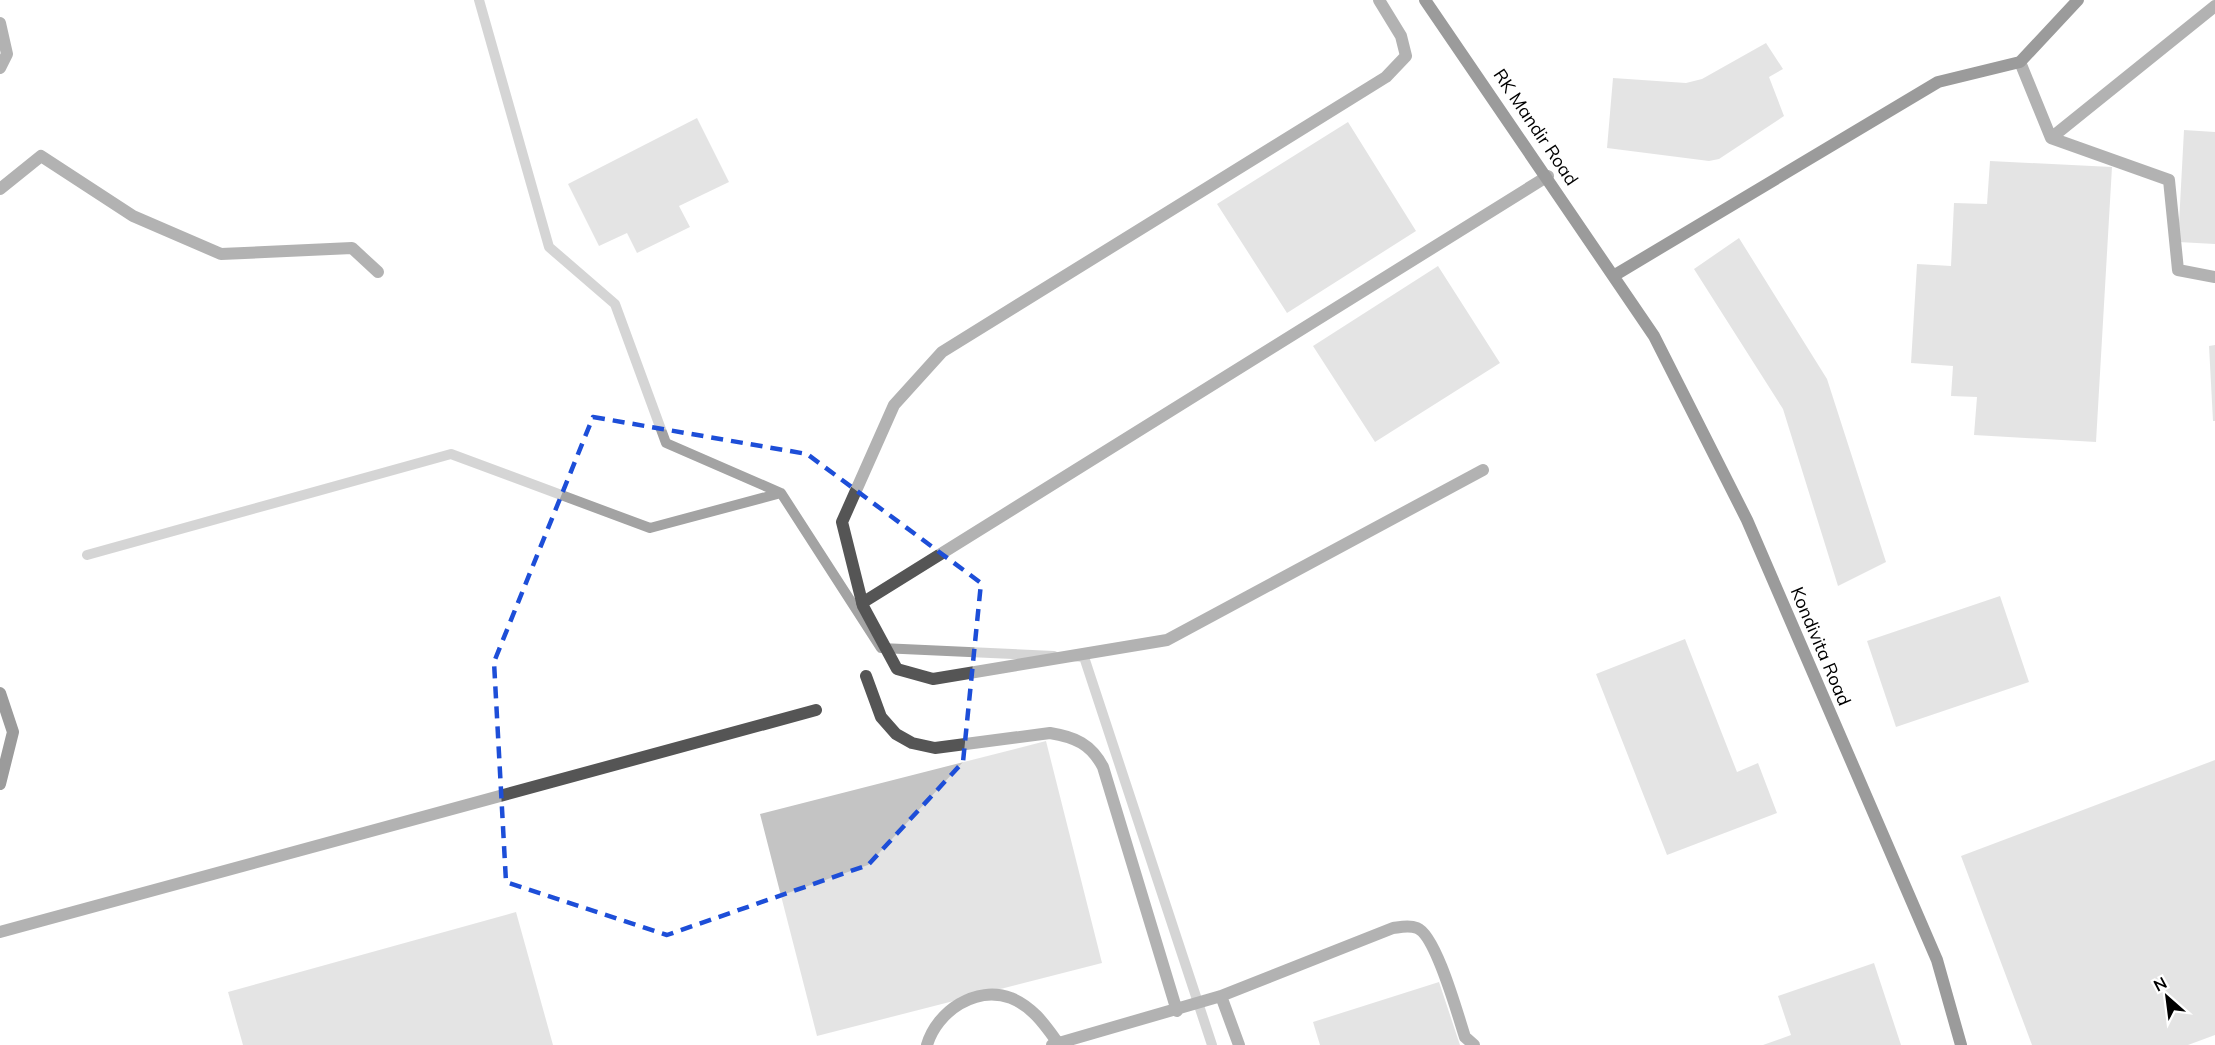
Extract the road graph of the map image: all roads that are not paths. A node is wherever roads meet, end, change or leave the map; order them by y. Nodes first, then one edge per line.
1 (1379, 0) edge
2 (1425, 0) edge
3 (2078, 0) edge
4 (2215, 6) edge
5 (0, 23) edge
6 (2020, 62) junction
7 (0, 68) edge
8 (2051, 138) junction
9 (1548, 176) junction
10 (0, 189) edge
11 (378, 272) dead end
12 (1615, 275) junction
13 (2215, 277) edge
14 (1483, 470) dead end
15 (863, 605) junction
16 (866, 676) dead end
17 (0, 693) edge
18 (816, 710) dead end
19 (0, 784) edge
20 (0, 932) edge
21 (1217, 997) junction
22 (1180, 1010) junction
23 (1055, 1044) edge
24 (927, 1045) edge
25 (1239, 1045) edge
26 (1474, 1045) edge
27 (1961, 1045) edge

1 - 15 lane
2 - 9 street, RK Mandir Road
3 - 6 street
4 - 8 lane
5 - 7 lane
6 - 8 lane
6 - 12 street
8 - 13 lane
9 - 12 street, RK Mandir Road
9 - 15 lane
10 - 11 lane
12 - 27 street, Kondivita Road
14 - 15 lane
16 - 22 lane
17 - 19 street
18 - 20 lane
21 - 22 lane
21 - 25 lane
21 - 26 lane
22 - 23 lane
23 - 24 lane

